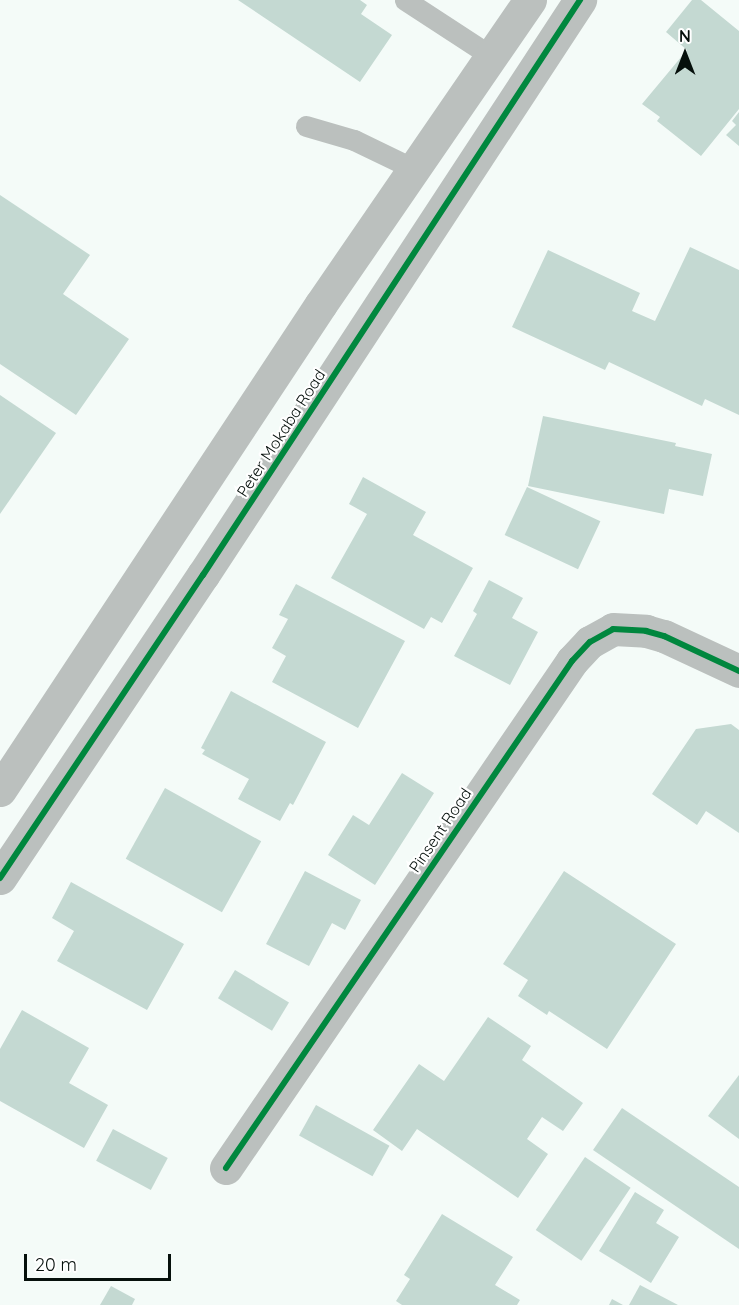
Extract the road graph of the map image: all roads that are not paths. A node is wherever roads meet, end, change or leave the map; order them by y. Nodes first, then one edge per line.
1 (405, 0) edge
2 (530, 0) edge
3 (580, 0) edge
4 (491, 56) junction
5 (306, 126) dead end
6 (414, 169) junction
7 (739, 671) edge
8 (0, 790) edge
9 (0, 878) edge
10 (226, 1168) dead end

1 - 4 lane
2 - 4 street
3 - 9 street, Peter Mokaba Road
4 - 6 street
5 - 6 lane
6 - 8 street
7 - 10 street, Pinsent Road

